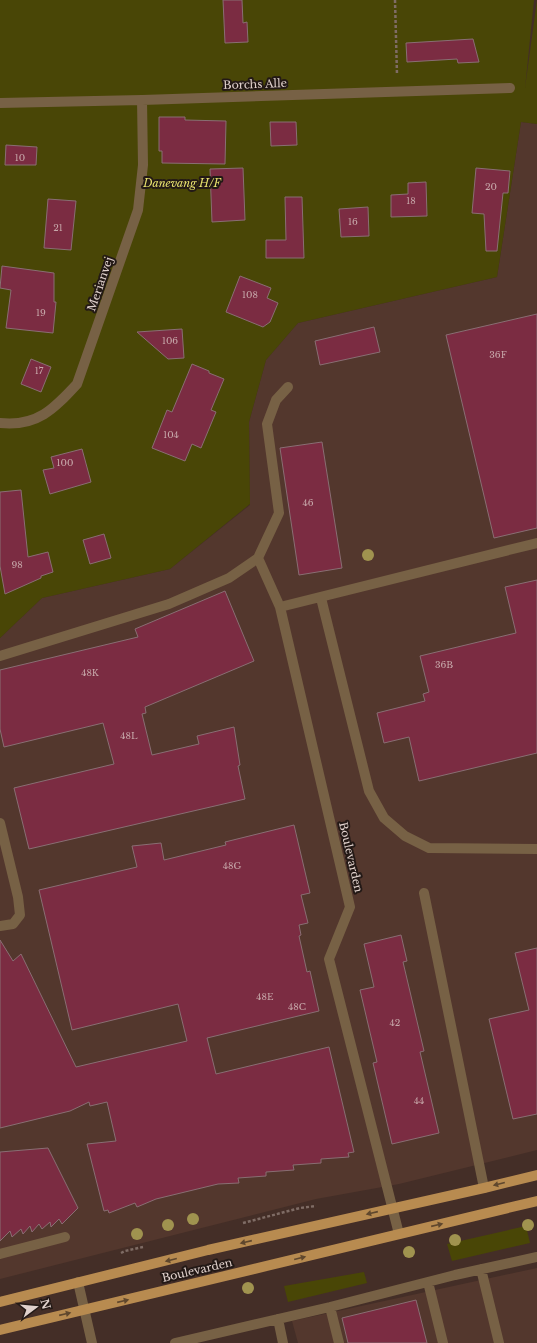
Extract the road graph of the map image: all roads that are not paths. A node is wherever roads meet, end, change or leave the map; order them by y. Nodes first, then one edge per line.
1 (510, 88) dead end
2 (142, 100) junction
3 (0, 103) edge
4 (288, 387) dead end
5 (0, 423) edge
6 (537, 543) edge
7 (258, 558) junction
8 (321, 598) junction
9 (280, 607) junction
10 (0, 656) edge
11 (0, 823) edge
12 (537, 849) edge
13 (424, 893) dead end
14 (0, 926) edge
15 (537, 1175) edge
16 (484, 1188) junction
17 (537, 1201) edge
18 (393, 1208) junction
19 (399, 1234) junction
20 (65, 1237) dead end
21 (0, 1254) edge
22 (537, 1257) edge
23 (481, 1269) junction
24 (78, 1282) junction
25 (428, 1282) junction
26 (0, 1302) edge
27 (330, 1307) junction
28 (85, 1310) junction
29 (278, 1319) junction
30 (0, 1330) edge
31 (92, 1343) edge
32 (175, 1343) edge
33 (283, 1343) edge
34 (339, 1343) edge
35 (443, 1343) edge
36 (499, 1343) edge

1 - 2 street, Borchs Alle
2 - 3 street, Borchs Alle
2 - 5 street, Merianvej
4 - 7 street
6 - 8 street
7 - 9 street, Boulevarden
7 - 10 street
8 - 9 street
8 - 12 street
9 - 18 street, Boulevarden
11 - 14 street
13 - 16 street
15 -> 16 main road, Boulevarden
16 - 18 main road, Boulevarden
19 -> 17 main road, Boulevarden
18 - 19 street, Boulevarden
18 -> 24 main road, Boulevarden
28 -> 19 main road, Boulevarden
20 - 21 street
22 - 23 street
23 - 25 street
23 - 36 street
24 - 26 main road, Boulevarden
24 - 28 street
25 - 27 street
25 - 35 street
27 - 29 street
27 - 34 street
30 -> 28 main road, Boulevarden
28 - 31 street
29 - 32 street
29 - 33 street

